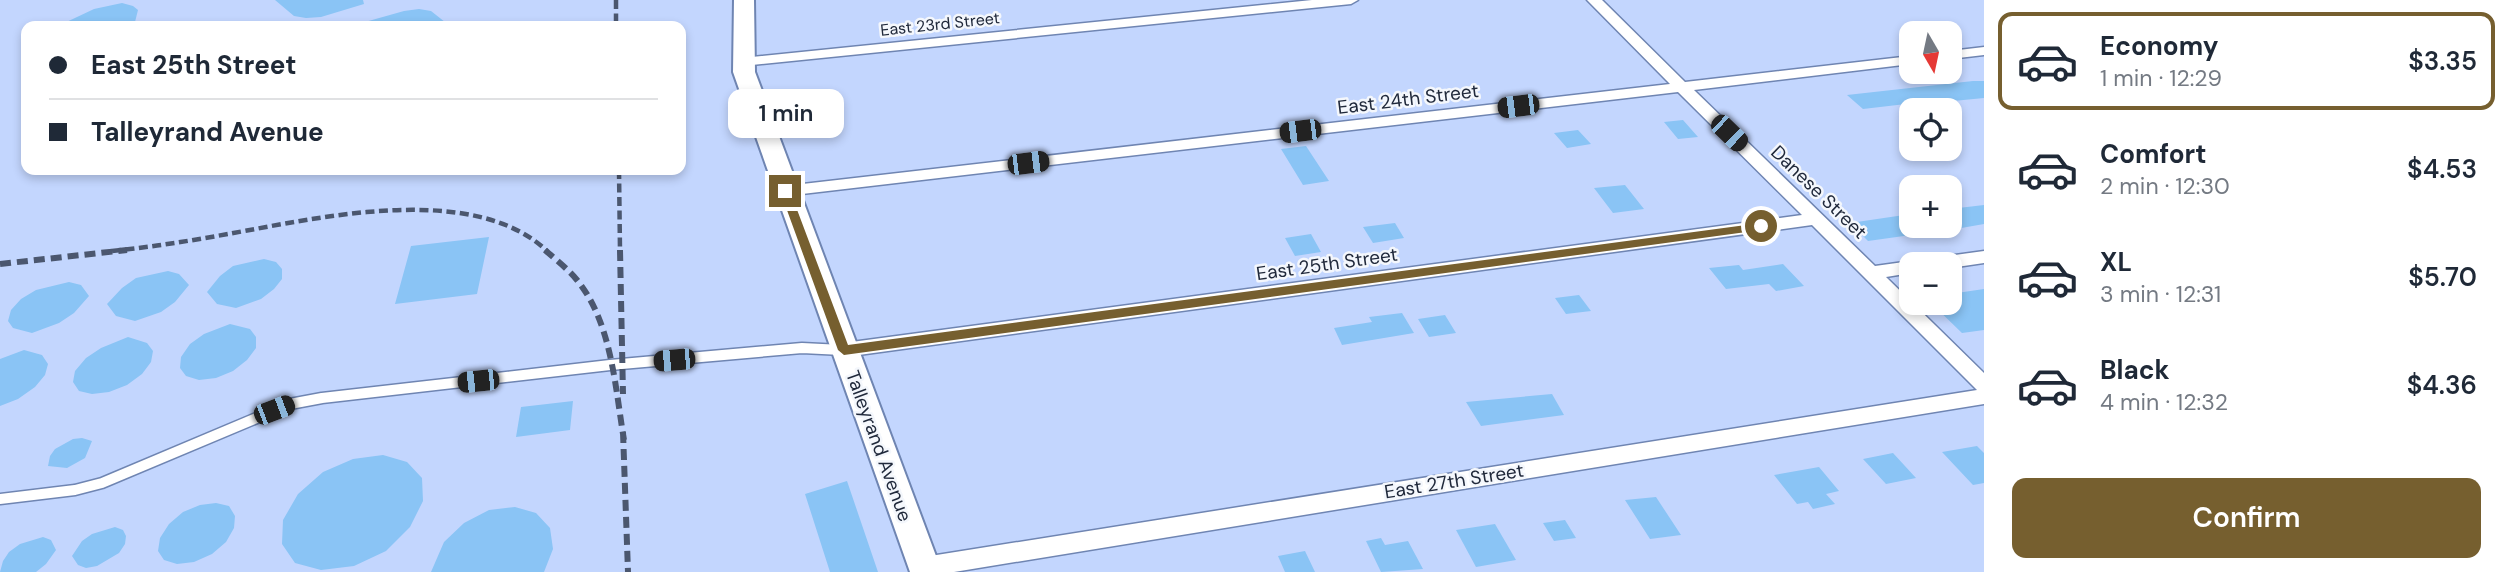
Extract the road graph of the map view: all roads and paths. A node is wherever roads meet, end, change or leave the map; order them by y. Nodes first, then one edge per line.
1 (744, 0) edge
2 (1351, 0) edge
3 (1594, 0) edge
4 (1984, 51) edge
5 (1962, 54) edge
6 (1899, 61) edge
7 (742, 62) junction
8 (1681, 86) junction
9 (785, 191) junction
10 (1817, 219) junction
11 (1984, 257) edge
12 (1962, 260) edge
13 (1899, 269) edge
14 (1872, 273) junction
15 (844, 350) junction
16 (1984, 385) edge
17 (1984, 396) edge
18 (0, 499) edge
19 (925, 569) edge

1 - 7 street, Talleyrand Avenue
2 - 7 street, East 23rd Street
3 - 8 street, Danese Street
4 - 5 street
6 - 8 street, East 24th Street
7 - 9 street, Talleyrand Avenue
8 - 9 street, East 24th Street
8 - 10 street, Danese Street
9 - 15 street, Talleyrand Avenue
10 - 14 street, Danese Street
10 - 15 street, East 25th Street
11 - 12 street
13 - 14 street
14 - 16 street, Danese Street
15 - 18 lane
15 - 19 street, Talleyrand Avenue
17 - 19 street, East 27th Street

